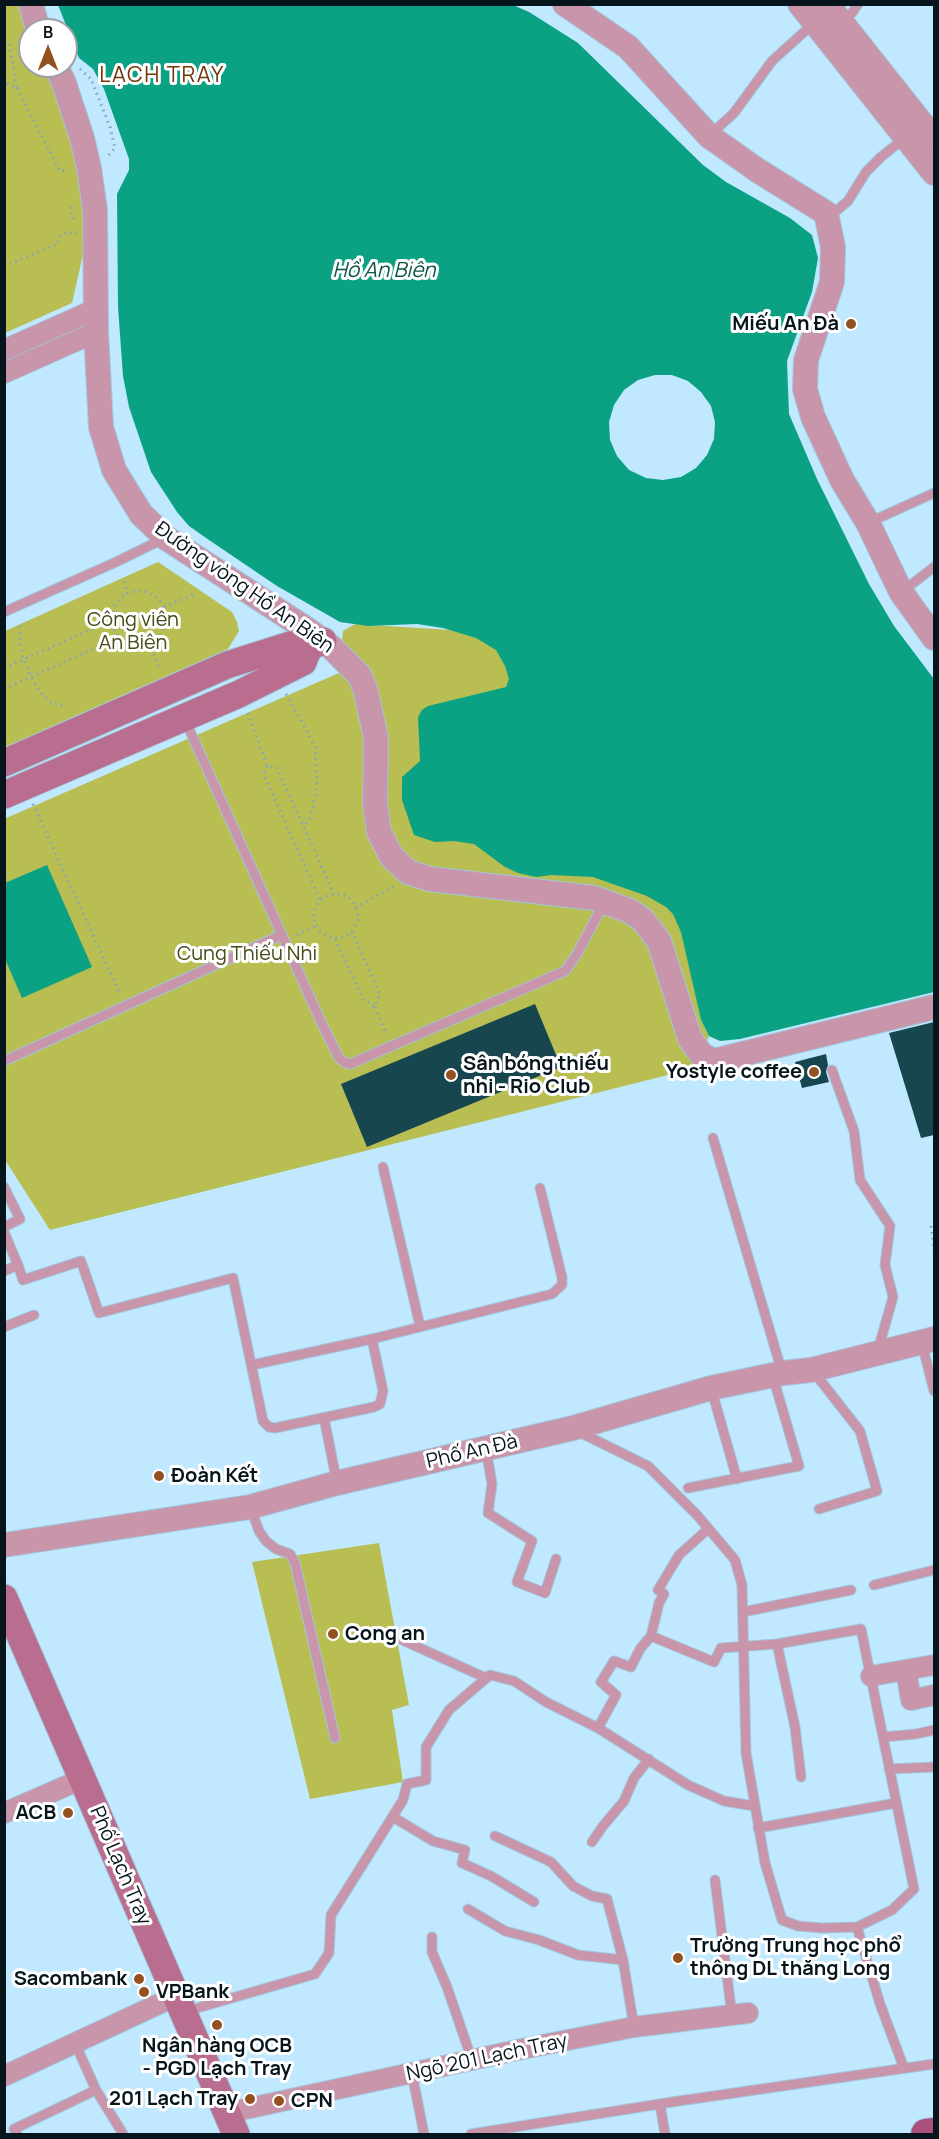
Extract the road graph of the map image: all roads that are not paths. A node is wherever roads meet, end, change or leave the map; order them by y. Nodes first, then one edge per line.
1 (568, 5) edge
2 (814, 10) edge
3 (64, 78) edge
4 (709, 136) junction
5 (906, 137) junction
6 (934, 139) edge
7 (934, 173) edge
8 (827, 218) junction
9 (96, 321) junction
10 (4, 350) edge
11 (4, 373) edge
12 (934, 493) edge
13 (868, 523) junction
14 (165, 538) junction
15 (934, 567) edge
16 (901, 592) junction
17 (4, 612) edge
18 (934, 638) edge
19 (316, 644) junction
20 (184, 717) junction
21 (7, 761) edge
22 (13, 792) edge
23 (605, 901) junction
24 (281, 935) junction
25 (934, 1007) edge
26 (4, 1061) edge
27 (832, 1070) dead end
28 (713, 1138) dead end
29 (383, 1167) dead end
30 (4, 1187) edge
31 (540, 1188) dead end
32 (4, 1227) edge
33 (4, 1232) edge
34 (18, 1265) junction
35 (4, 1271) edge
36 (34, 1315) dead end
37 (420, 1326) junction
38 (4, 1327) edge
39 (372, 1339) junction
40 (928, 1340) edge
41 (877, 1352) junction
42 (252, 1365) junction
43 (811, 1370) junction
44 (778, 1374) junction
45 (711, 1388) junction
46 (934, 1391) edge
47 (324, 1418) junction
48 (573, 1428) junction
49 (486, 1449) junction
50 (737, 1479) junction
51 (337, 1483) junction
52 (688, 1488) dead end
53 (250, 1507) junction
54 (819, 1509) dead end
55 (708, 1529) junction
56 (4, 1545) edge
57 (556, 1559) dead end
58 (934, 1570) edge
59 (874, 1585) dead end
60 (851, 1590) dead end
61 (4, 1598) edge
62 (743, 1612) junction
63 (11, 1630) edge
64 (651, 1636) junction
65 (400, 1639) dead end
66 (777, 1644) junction
67 (745, 1647) junction
68 (934, 1665) edge
69 (906, 1670) junction
70 (871, 1676) junction
71 (486, 1678) junction
72 (934, 1695) edge
73 (598, 1728) junction
74 (934, 1730) edge
75 (884, 1737) junction
76 (335, 1738) dead end
77 (649, 1759) junction
78 (934, 1767) edge
79 (890, 1768) junction
80 (801, 1777) dead end
81 (82, 1779) junction
82 (896, 1803) junction
83 (754, 1806) junction
84 (4, 1813) edge
85 (393, 1817) junction
86 (758, 1828) junction
87 (495, 1836) dead end
88 (592, 1842) dead end
89 (715, 1880) dead end
90 (534, 1902) dead end
91 (468, 1909) dead end
92 (857, 1927) junction
93 (432, 1937) dead end
94 (623, 1960) junction
95 (180, 2004) junction
96 (740, 2014) joint
97 (634, 2027) junction
98 (75, 2043) junction
99 (472, 2060) junction
100 (934, 2064) edge
101 (904, 2068) junction
102 (412, 2074) junction
103 (4, 2076) edge
104 (96, 2090) junction
105 (660, 2104) junction
106 (232, 2124) edge
107 (16, 2132) edge
108 (934, 2133) edge
109 (4, 2134) edge
110 (123, 2134) edge
111 (424, 2134) edge
112 (471, 2134) edge
113 (665, 2134) edge
114 (926, 2134) edge

1 - 4 street
2 - 4 lane
2 - 5 street
2 - 6 street
3 - 9 street, Đường vòng Hồ An Biên
4 - 8 street
5 - 7 street
5 - 8 lane
8 - 13 street
9 - 10 street
9 - 11 street
9 - 14 street, Đường vòng Hồ An Biên
12 - 13 lane
13 - 16 street
14 - 17 lane
14 - 19 street, Đường vòng Hồ An Biên
15 - 16 lane
16 - 18 street
19 - 20 main road
19 - 21 main road
19 - 23 street, Đường vòng Hồ An Biên
20 - 22 main road
20 - 24 lane
21 - 22 main road
23 - 24 lane
23 - 25 street, Đường vòng Hồ An Biên
24 - 26 lane
27 - 41 lane
28 - 44 lane
29 - 37 lane
30 - 32 lane
31 - 37 lane
33 - 34 lane
34 - 35 lane
34 - 42 lane
36 - 38 lane
37 - 39 lane
39 - 42 lane
39 - 47 lane
40 - 41 street, Phố An Đà
40 - 46 lane
41 - 43 street, Phố An Đà
42 - 47 lane
43 - 44 street, Phố An Đà
43 - 54 lane
44 - 45 street, Phố An Đà
44 - 50 lane
45 - 48 street, Phố An Đà
45 - 50 lane
47 - 51 lane
48 - 49 street, Phố An Đà
48 - 55 lane
49 - 51 street, Phố An Đà
49 - 57 lane
50 - 52 lane
51 - 53 street, Phố An Đà
53 - 56 street, Phố An Đà
53 - 76 lane
55 - 62 lane
55 - 64 lane
58 - 59 lane
60 - 62 lane
61 - 63 main road, Phố Lạch Tray
62 - 67 lane
63 - 81 main road, Phố Lạch Tray
64 - 67 lane
64 - 73 lane
65 - 71 lane
66 - 67 lane
66 - 70 lane
66 - 80 lane
67 - 83 lane
68 - 69 street
69 - 70 street
69 - 72 street
70 - 75 lane
71 - 73 lane
71 - 85 lane
73 - 77 lane
74 - 75 lane
75 - 79 lane
77 - 83 lane
77 - 88 lane
78 - 79 lane
79 - 82 lane
81 - 84 street
81 - 95 main road, Phố Lạch Tray
82 - 86 lane
82 - 92 lane
83 - 86 lane
85 - 90 lane
85 - 95 lane
86 - 92 lane
87 - 94 lane
89 - 96 lane
91 - 94 lane
92 - 101 lane
93 - 99 lane
94 - 97 lane
95 - 98 street
95 - 106 main road, Phố Lạch Tray
96 - 97 street, Ngõ 201 Lạch Tray
97 - 99 street, Ngõ 201 Lạch Tray
98 - 103 street
98 - 104 lane
99 - 102 street, Ngõ 201 Lạch Tray
100 - 101 lane
101 - 105 lane
102 - 106 street, Ngõ 201 Lạch Tray
102 - 111 lane
104 - 107 lane
104 - 110 lane
105 - 112 lane
105 - 113 lane
107 - 109 lane
108 - 114 main road

